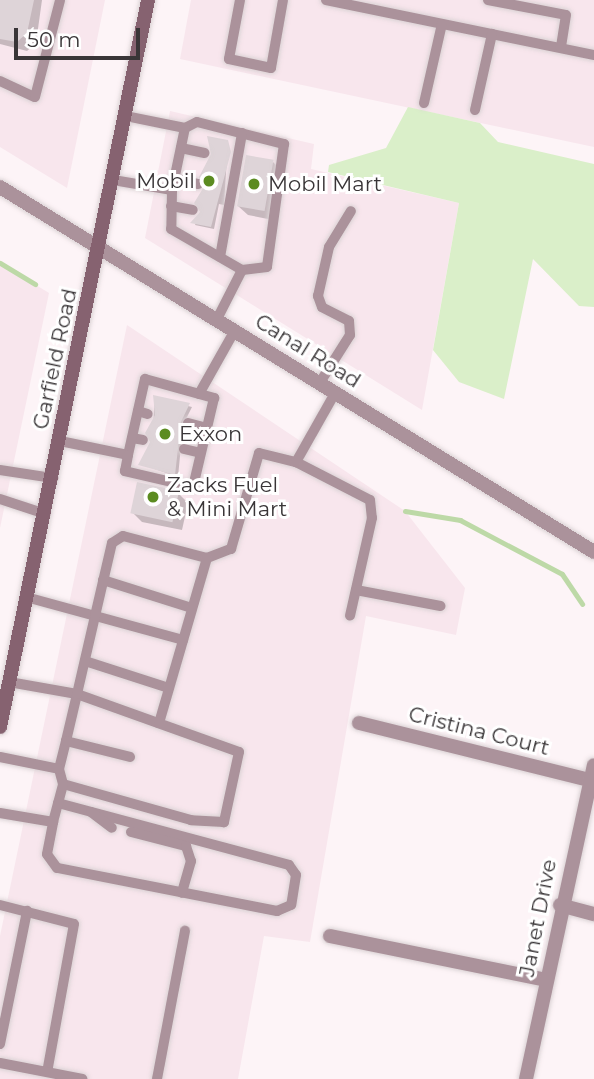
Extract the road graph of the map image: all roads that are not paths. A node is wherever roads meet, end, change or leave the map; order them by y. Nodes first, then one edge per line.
1 (60, 0) edge
2 (148, 0) edge
3 (240, 0) edge
4 (284, 0) edge
5 (326, 0) edge
6 (488, 0) edge
7 (442, 24) junction
8 (492, 34) junction
9 (561, 48) junction
10 (594, 55) edge
11 (0, 81) edge
12 (424, 103) dead end
13 (475, 110) dead end
14 (126, 116) junction
15 (185, 128) junction
16 (242, 133) junction
17 (181, 148) junction
18 (204, 153) dead end
19 (225, 158) dead end
20 (237, 160) junction
21 (174, 178) junction
22 (113, 180) junction
23 (198, 184) dead end
24 (0, 187) edge
25 (219, 188) dead end
26 (172, 190) junction
27 (232, 190) junction
28 (171, 206) junction
29 (193, 209) dead end
30 (351, 211) dead end
31 (214, 214) dead end
32 (227, 216) junction
33 (100, 246) junction
34 (220, 257) junction
35 (242, 270) junction
36 (217, 318) junction
37 (235, 330) junction
38 (319, 384) junction
39 (335, 393) junction
40 (199, 394) junction
41 (188, 423) dead end
42 (207, 428) junction
43 (132, 438) junction
44 (143, 440) dead end
45 (60, 441) junction
46 (184, 449) dead end
47 (201, 453) junction
48 (128, 455) junction
49 (296, 462) junction
50 (0, 470) edge
51 (52, 478) junction
52 (0, 499) edge
53 (46, 514) junction
54 (594, 552) edge
55 (207, 558) junction
56 (103, 580) junction
57 (356, 590) junction
58 (26, 597) junction
59 (441, 606) dead end
60 (192, 608) junction
61 (350, 616) dead end
62 (95, 617) junction
63 (183, 640) junction
64 (85, 661) junction
65 (9, 682) junction
66 (169, 688) junction
67 (77, 694) junction
68 (159, 723) junction
69 (359, 723) dead end
70 (0, 727) edge
71 (66, 740) junction
72 (0, 757) edge
73 (130, 757) dead end
74 (59, 769) junction
75 (592, 773) edge
76 (63, 784) junction
77 (58, 803) junction
78 (91, 812) junction
79 (0, 813) edge
80 (53, 822) junction
81 (112, 828) dead end
82 (131, 832) dead end
83 (182, 893) junction
84 (0, 905) edge
85 (560, 905) junction
86 (27, 911) junction
87 (594, 914) edge
88 (186, 931) dead end
89 (330, 936) dead end
90 (547, 980) junction
91 (0, 1044) edge
92 (0, 1063) edge
93 (47, 1072) junction
94 (82, 1079) edge
95 (157, 1079) edge
96 (526, 1079) edge

1 - 11 lane
2 - 14 main road, Garfield Road
3 - 4 lane
5 - 7 lane
6 - 9 lane
7 - 8 lane
7 - 12 lane
8 - 9 lane
8 - 13 lane
9 - 10 lane
14 - 15 lane
14 - 22 main road, Garfield Road
15 - 16 lane
15 - 17 lane
16 - 20 lane
16 - 35 lane
17 - 18 lane
17 - 21 lane
19 - 20 lane
20 - 27 lane
21 - 23 lane
21 - 26 lane
22 - 26 lane
22 - 33 main road, Garfield Road
24 - 33 street, Canal Road
25 - 27 lane
26 - 28 lane
27 - 32 lane
28 - 29 lane
28 - 34 lane
30 - 38 lane
31 - 32 lane
32 - 34 lane
33 - 36 street, Canal Road
33 - 45 main road, Garfield Road
34 - 35 lane
35 - 36 lane
36 - 37 street, Canal Road
37 - 38 street, Canal Road
37 - 40 lane
38 - 39 street, Canal Road
39 - 49 lane
39 - 54 street, Canal Road
40 - 42 lane
40 - 43 lane
41 - 42 lane
42 - 47 lane
43 - 44 lane
43 - 48 lane
45 - 48 lane
45 - 51 main road, Garfield Road
46 - 47 lane
47 - 48 lane
49 - 55 lane
49 - 57 lane
50 - 51 lane
51 - 53 main road, Garfield Road
52 - 53 lane
53 - 58 main road, Garfield Road
55 - 56 lane
55 - 60 lane
56 - 60 lane
56 - 62 lane
57 - 59 lane
57 - 61 lane
58 - 62 lane
58 - 65 main road, Garfield Road
60 - 63 lane
62 - 63 lane
62 - 64 lane
63 - 66 lane
64 - 66 lane
64 - 67 lane
65 - 67 lane
65 - 70 main road, Garfield Road
66 - 68 lane
67 - 68 lane
67 - 71 lane
68 - 76 lane
69 - 75 street, Cristina Court
71 - 73 lane
71 - 74 lane
72 - 74 lane
74 - 76 lane
75 - 85 street, Janet Drive
76 - 77 lane
77 - 78 lane
77 - 80 lane
78 - 81 lane
78 - 83 lane
79 - 80 lane
80 - 83 lane
82 - 83 lane
84 - 86 lane
85 - 87 street
85 - 90 street, Janet Drive
86 - 91 lane
86 - 93 lane
88 - 95 lane
89 - 90 street
90 - 96 street, Janet Drive
92 - 93 lane
93 - 94 lane

